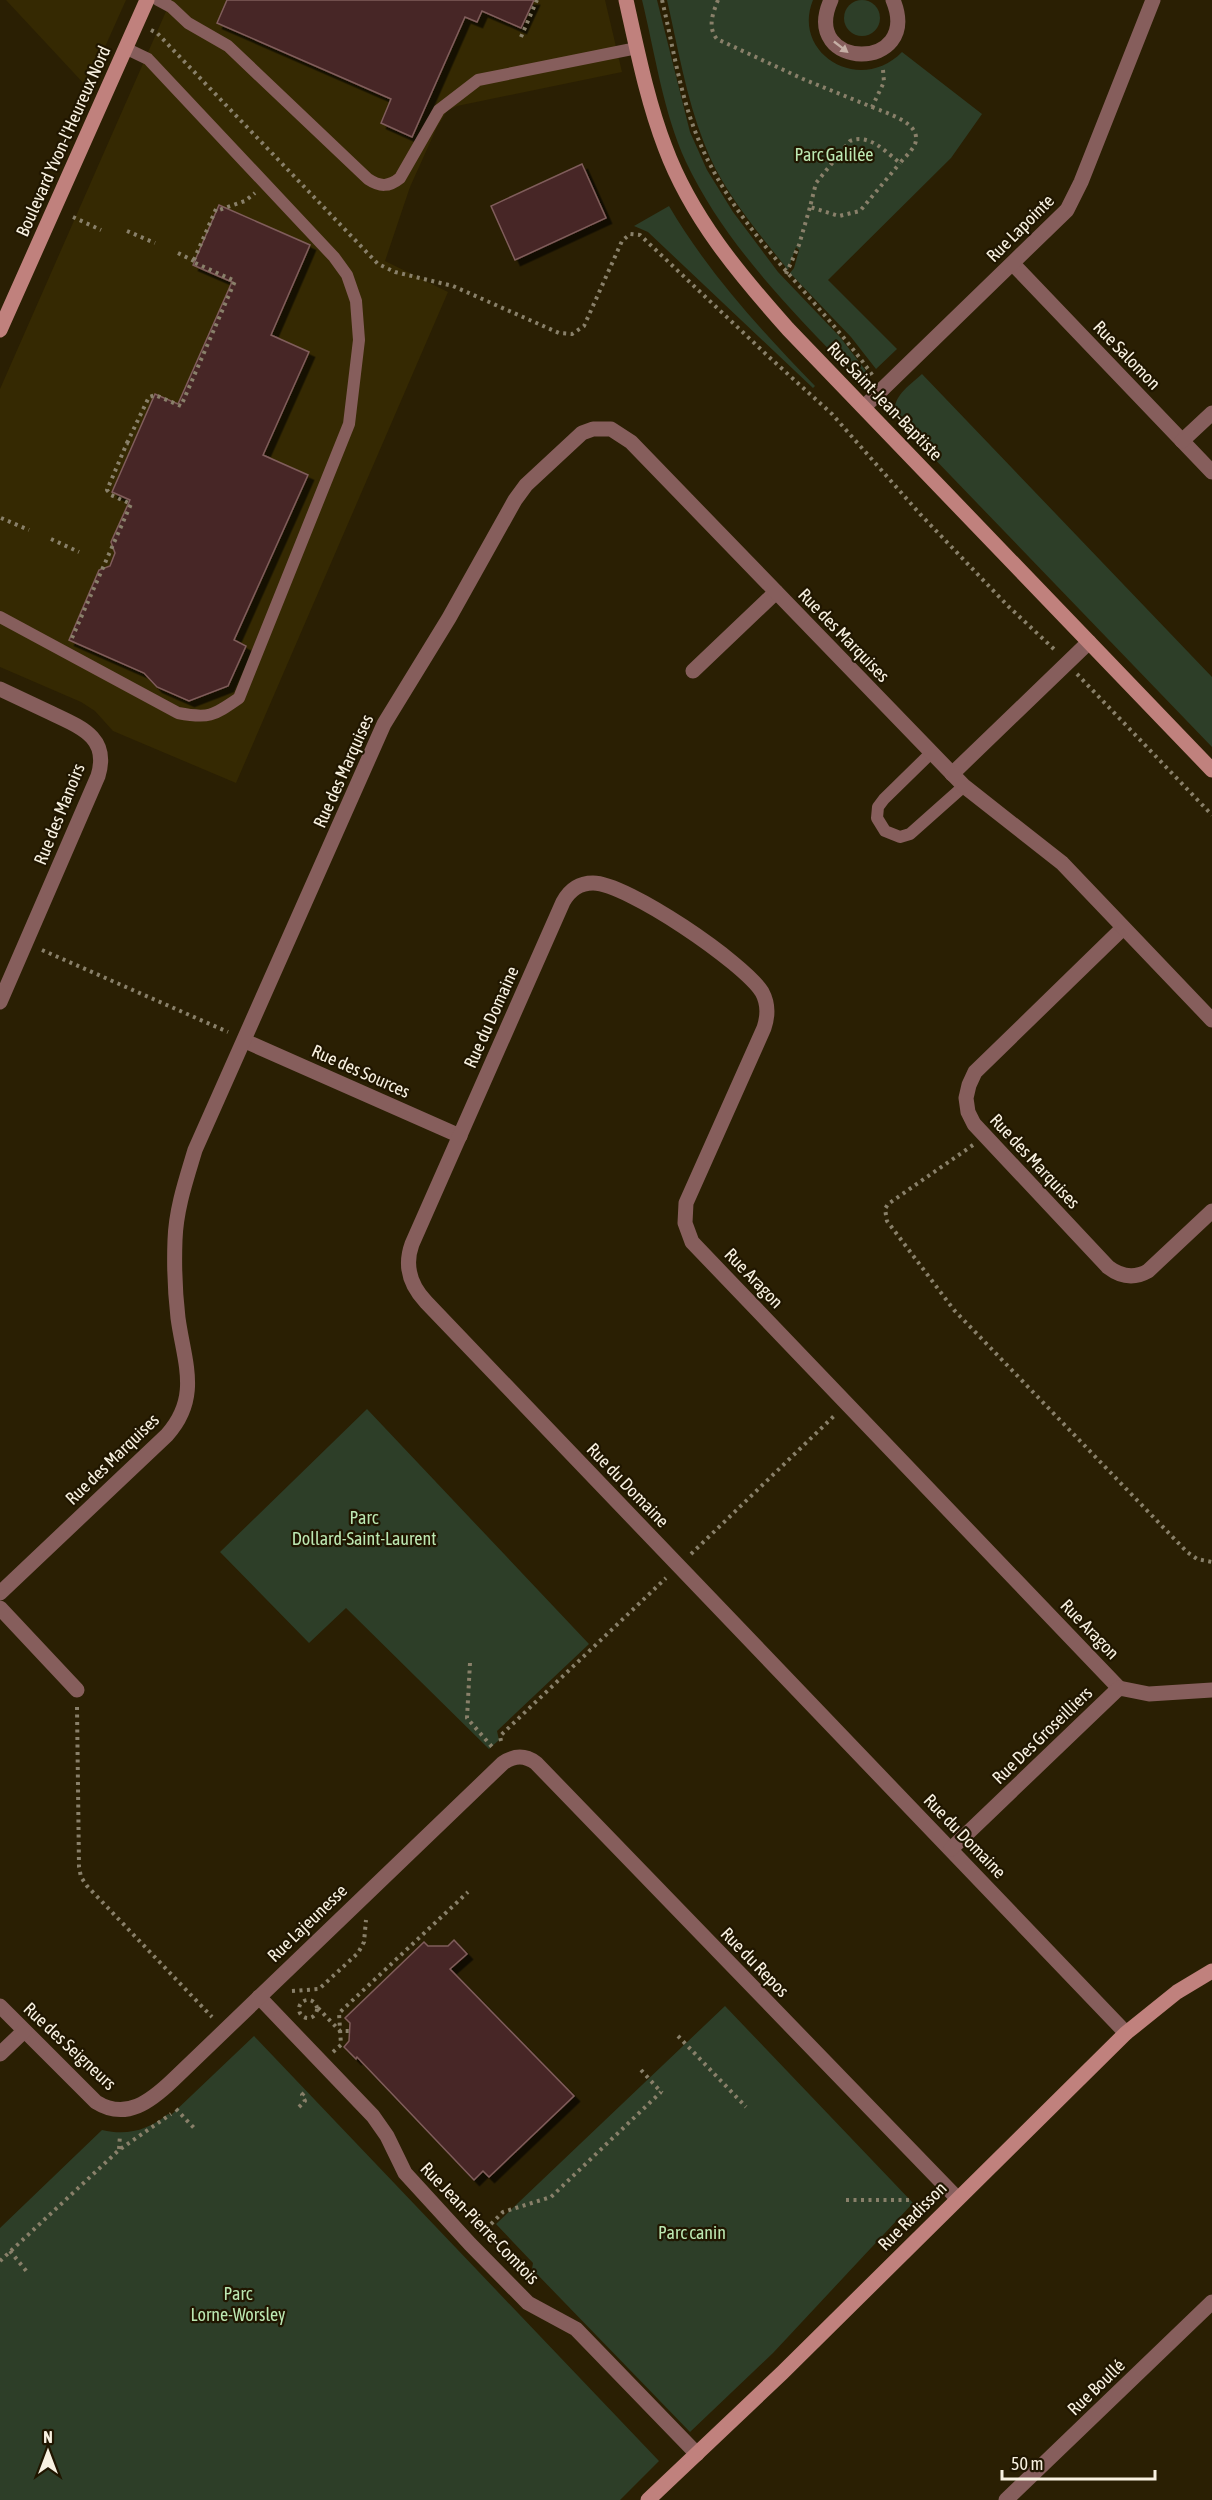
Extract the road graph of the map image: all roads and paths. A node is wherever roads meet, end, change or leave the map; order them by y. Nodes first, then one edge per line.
1 (147, 0) edge
2 (158, 0) edge
3 (537, 0) edge
4 (626, 0) edge
5 (662, 0) edge
6 (718, 0) edge
7 (831, 0) edge
8 (893, 0) edge
9 (1153, 0) edge
10 (137, 23) junction
11 (521, 37) dead end
12 (125, 48) junction
13 (637, 48) junction
14 (883, 70) dead end
15 (872, 107) junction
16 (900, 163) junction
17 (303, 185) junction
18 (296, 187) dead end
19 (245, 201) dead end
20 (810, 207) junction
21 (73, 217) dead end
22 (101, 230) dead end
23 (127, 231) dead end
24 (155, 243) dead end
25 (178, 253) dead end
26 (194, 261) junction
27 (1013, 264) junction
28 (786, 274) junction
29 (0, 330) edge
30 (884, 387) junction
31 (864, 407) junction
32 (1212, 413) edge
33 (1182, 441) junction
34 (127, 442) junction
35 (133, 445) dead end
36 (1212, 472) edge
37 (1, 518) edge
38 (29, 530) dead end
39 (51, 539) dead end
40 (79, 552) dead end
41 (776, 592) junction
42 (0, 617) edge
43 (1089, 642) junction
44 (70, 643) dead end
45 (1067, 663) junction
46 (693, 671) dead end
47 (0, 689) edge
48 (931, 753) junction
49 (1212, 770) edge
50 (952, 774) junction
51 (963, 786) junction
52 (1212, 815) edge
53 (586, 884) joint
54 (1123, 928) junction
55 (42, 950) dead end
56 (0, 1002) edge
57 (1212, 1020) edge
58 (228, 1032) dead end
59 (245, 1041) junction
60 (460, 1136) junction
61 (985, 1137) junction
62 (1212, 1211) edge
63 (847, 1403) junction
64 (690, 1554) dead end
65 (1212, 1562) edge
66 (666, 1578) dead end
67 (0, 1593) edge
68 (0, 1608) edge
69 (470, 1663) dead end
70 (1119, 1689) junction
71 (77, 1690) joint
72 (1212, 1690) edge
73 (501, 1741) dead end
74 (493, 1748) dead end
75 (522, 1757) joint
76 (951, 1849) junction
77 (468, 1892) dead end
78 (370, 1915) dead end
79 (1212, 1971) edge
80 (288, 1993) dead end
81 (259, 1997) junction
82 (0, 2006) edge
83 (317, 2007) junction
84 (339, 2013) junction
85 (212, 2017) dead end
86 (331, 2021) junction
87 (24, 2031) junction
88 (340, 2031) junction
89 (350, 2031) dead end
90 (1126, 2033) junction
91 (678, 2036) dead end
92 (0, 2054) edge
93 (330, 2055) dead end
94 (641, 2070) dead end
95 (307, 2090) dead end
96 (299, 2107) dead end
97 (746, 2107) dead end
98 (176, 2109) dead end
99 (116, 2110) joint
100 (171, 2114) dead end
101 (195, 2129) dead end
102 (120, 2134) dead end
103 (119, 2150) junction
104 (957, 2198) junction
105 (846, 2200) dead end
106 (912, 2200) dead end
107 (491, 2223) dead end
108 (10, 2251) junction
109 (0, 2261) edge
110 (28, 2273) dead end
111 (1212, 2302) edge
112 (696, 2454) junction
113 (648, 2500) edge
114 (1006, 2500) edge

1 - 10 street, Boulevard Yvon-l'Heureux Nord
2 - 13 lane
3 - 11 path
4 - 13 street, Rue Saint-Jean-Baptiste
5 - 28 path
6 - 15 path
7 -> 8 street
9 - 27 street, Rue Lapointe
10 - 12 street, Boulevard Yvon-l'Heureux Nord
10 - 17 path
12 - 29 street, Boulevard Yvon-l'Heureux Nord
12 - 42 lane
13 - 31 street, Rue Saint-Jean-Baptiste
14 - 15 path
15 - 16 path
16 - 20 path
16 - 20 path
17 - 18 path
17 - 45 path
19 - 26 path
20 - 28 path
21 - 22 path
23 - 24 path
25 - 26 path
26 - 34 path
27 - 30 street, Rue Lapointe
27 - 33 street, Rue Salomon
28 - 30 path
30 - 31 street, Rue Lapointe
31 - 43 street, Rue Saint-Jean-Baptiste
32 - 33 street
33 - 36 street, Rue Salomon
34 - 35 path
34 - 44 path
37 - 38 path
39 - 40 path
41 - 46 street
41 - 48 street, Rue des Marquises
41 - 59 street, Rue des Marquises
43 - 45 street
43 - 49 street, Rue Saint-Jean-Baptiste
45 - 50 street
45 - 52 path
47 - 56 street, Rue des Manoirs
48 - 50 street, Rue des Marquises
48 - 51 lane
50 - 51 street, Rue des Marquises
51 - 54 street, Rue des Marquises
53 - 60 street, Rue du Domaine
53 - 63 street, Rue Aragon
54 - 57 street, Rue des Marquises
54 - 61 street, Rue des Marquises
55 - 58 path
59 - 60 street, Rue des Sources
59 - 67 street, Rue des Marquises
60 - 76 street, Rue du Domaine
61 - 62 street, Rue des Marquises
61 - 65 path
63 - 64 path
63 - 70 street, Rue Aragon
66 - 73 path
68 - 71 street
69 - 74 path
70 - 72 street, Rue Des Groseilliers
70 - 76 street, Rue Des Groseilliers
71 - 85 path
75 - 81 street, Rue Lajeunesse
75 - 104 street, Rue du Repos
76 - 90 street, Rue du Domaine
77 - 84 path
78 - 80 path, Rue Lajeunesse
79 - 90 street, Rue Radisson
81 - 99 street, Rue Lajeunesse
81 - 112 street, Rue Jean-Pierre-Comtois
82 - 87 street, Rue des Seigneurs
83 - 83 path
83 - 86 path
84 - 86 path
84 - 88 path
86 - 88 path
87 - 92 street
87 - 99 street, Rue des Seigneurs
88 - 89 path
88 - 93 path
90 - 104 street, Rue Radisson
91 - 97 path
94 - 107 path
95 - 96 path
98 - 101 path
100 - 103 path
102 - 103 path
103 - 108 path
104 - 112 street, Rue Radisson
105 - 106 path
108 - 109 path
108 - 110 path
111 - 114 street, Rue Boullé
112 - 113 street, Rue Radisson

